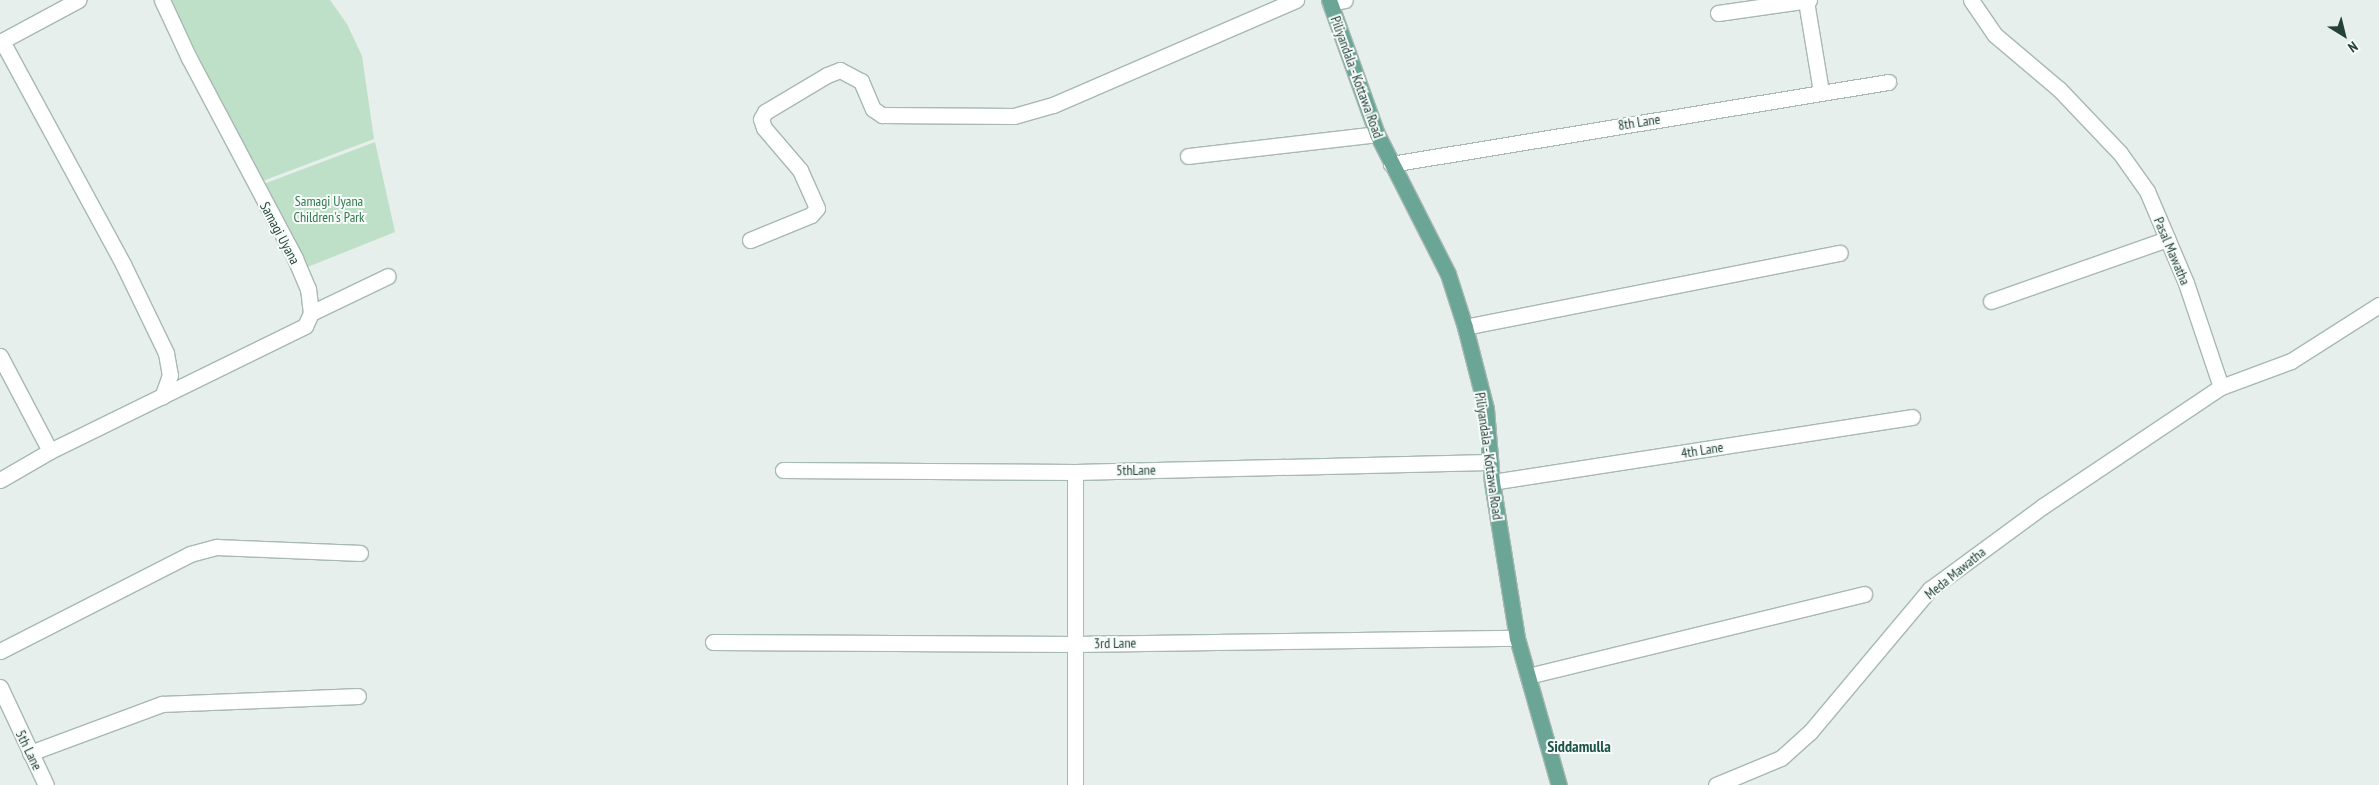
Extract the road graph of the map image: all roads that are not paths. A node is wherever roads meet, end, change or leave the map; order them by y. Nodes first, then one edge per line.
1 (78, 0) edge
2 (162, 0) edge
3 (1296, 0) edge
4 (1345, 0) edge
5 (1807, 0) edge
6 (1971, 0) edge
7 (1329, 2) edge
8 (1718, 12) dead end
9 (1, 42) edge
10 (1888, 82) dead end
11 (1821, 92) junction
12 (1377, 134) junction
13 (1188, 156) dead end
14 (1391, 164) junction
15 (2167, 239) junction
16 (750, 240) dead end
17 (1840, 253) dead end
18 (388, 276) dead end
19 (1991, 301) dead end
20 (2379, 305) edge
21 (311, 313) junction
22 (1465, 327) junction
23 (0, 356) edge
24 (2221, 387) junction
25 (162, 397) junction
26 (1912, 417) dead end
27 (50, 451) junction
28 (1489, 462) junction
29 (783, 470) dead end
30 (1075, 472) junction
31 (0, 480) edge
32 (1492, 482) junction
33 (360, 553) dead end
34 (1864, 594) dead end
35 (1517, 638) junction
36 (713, 642) dead end
37 (1074, 644) junction
38 (0, 651) edge
39 (1528, 676) junction
40 (0, 687) edge
41 (358, 696) dead end
42 (30, 754) junction
43 (46, 785) edge
44 (1075, 785) edge
45 (1559, 785) edge
46 (1716, 785) edge

1 - 9 street
2 - 21 street, Samagi Uyana
3 - 16 street
4 - 7 street
5 - 8 street
5 - 11 street
6 - 15 street, Pasal Mawatha
7 - 12 main road, Piliyandala - Kottawa Road
9 - 25 street
10 - 11 street, 8th Lane
11 - 14 street, 8th Lane
12 - 13 street
12 - 14 main road, Piliyandala - Kottawa Road
14 - 22 main road, Piliyandala - Kottawa Road
15 - 19 street
15 - 24 street, Pasal Mawatha
17 - 22 street
18 - 21 street
20 - 24 street
21 - 25 street
22 - 28 main road, Piliyandala - Kottawa Road
23 - 27 street
24 - 46 street, Meda Mawatha
25 - 27 street
26 - 32 street, 4th Lane
27 - 31 street
28 - 30 street, 5thLane
28 - 32 main road, Piliyandala - Kottawa Road
29 - 30 street, 5thLane
30 - 37 street
32 - 35 main road, Piliyandala - Kottawa Road
33 - 38 street
34 - 39 street
35 - 37 street, 3rd Lane
35 - 39 main road, Piliyandala - Kottawa Road
36 - 37 street, 3rd Lane
37 - 44 street
39 - 45 main road, Piliyandala - Kottawa Road
40 - 42 street, 5th Lane
41 - 42 street
42 - 43 street, 5th Lane

